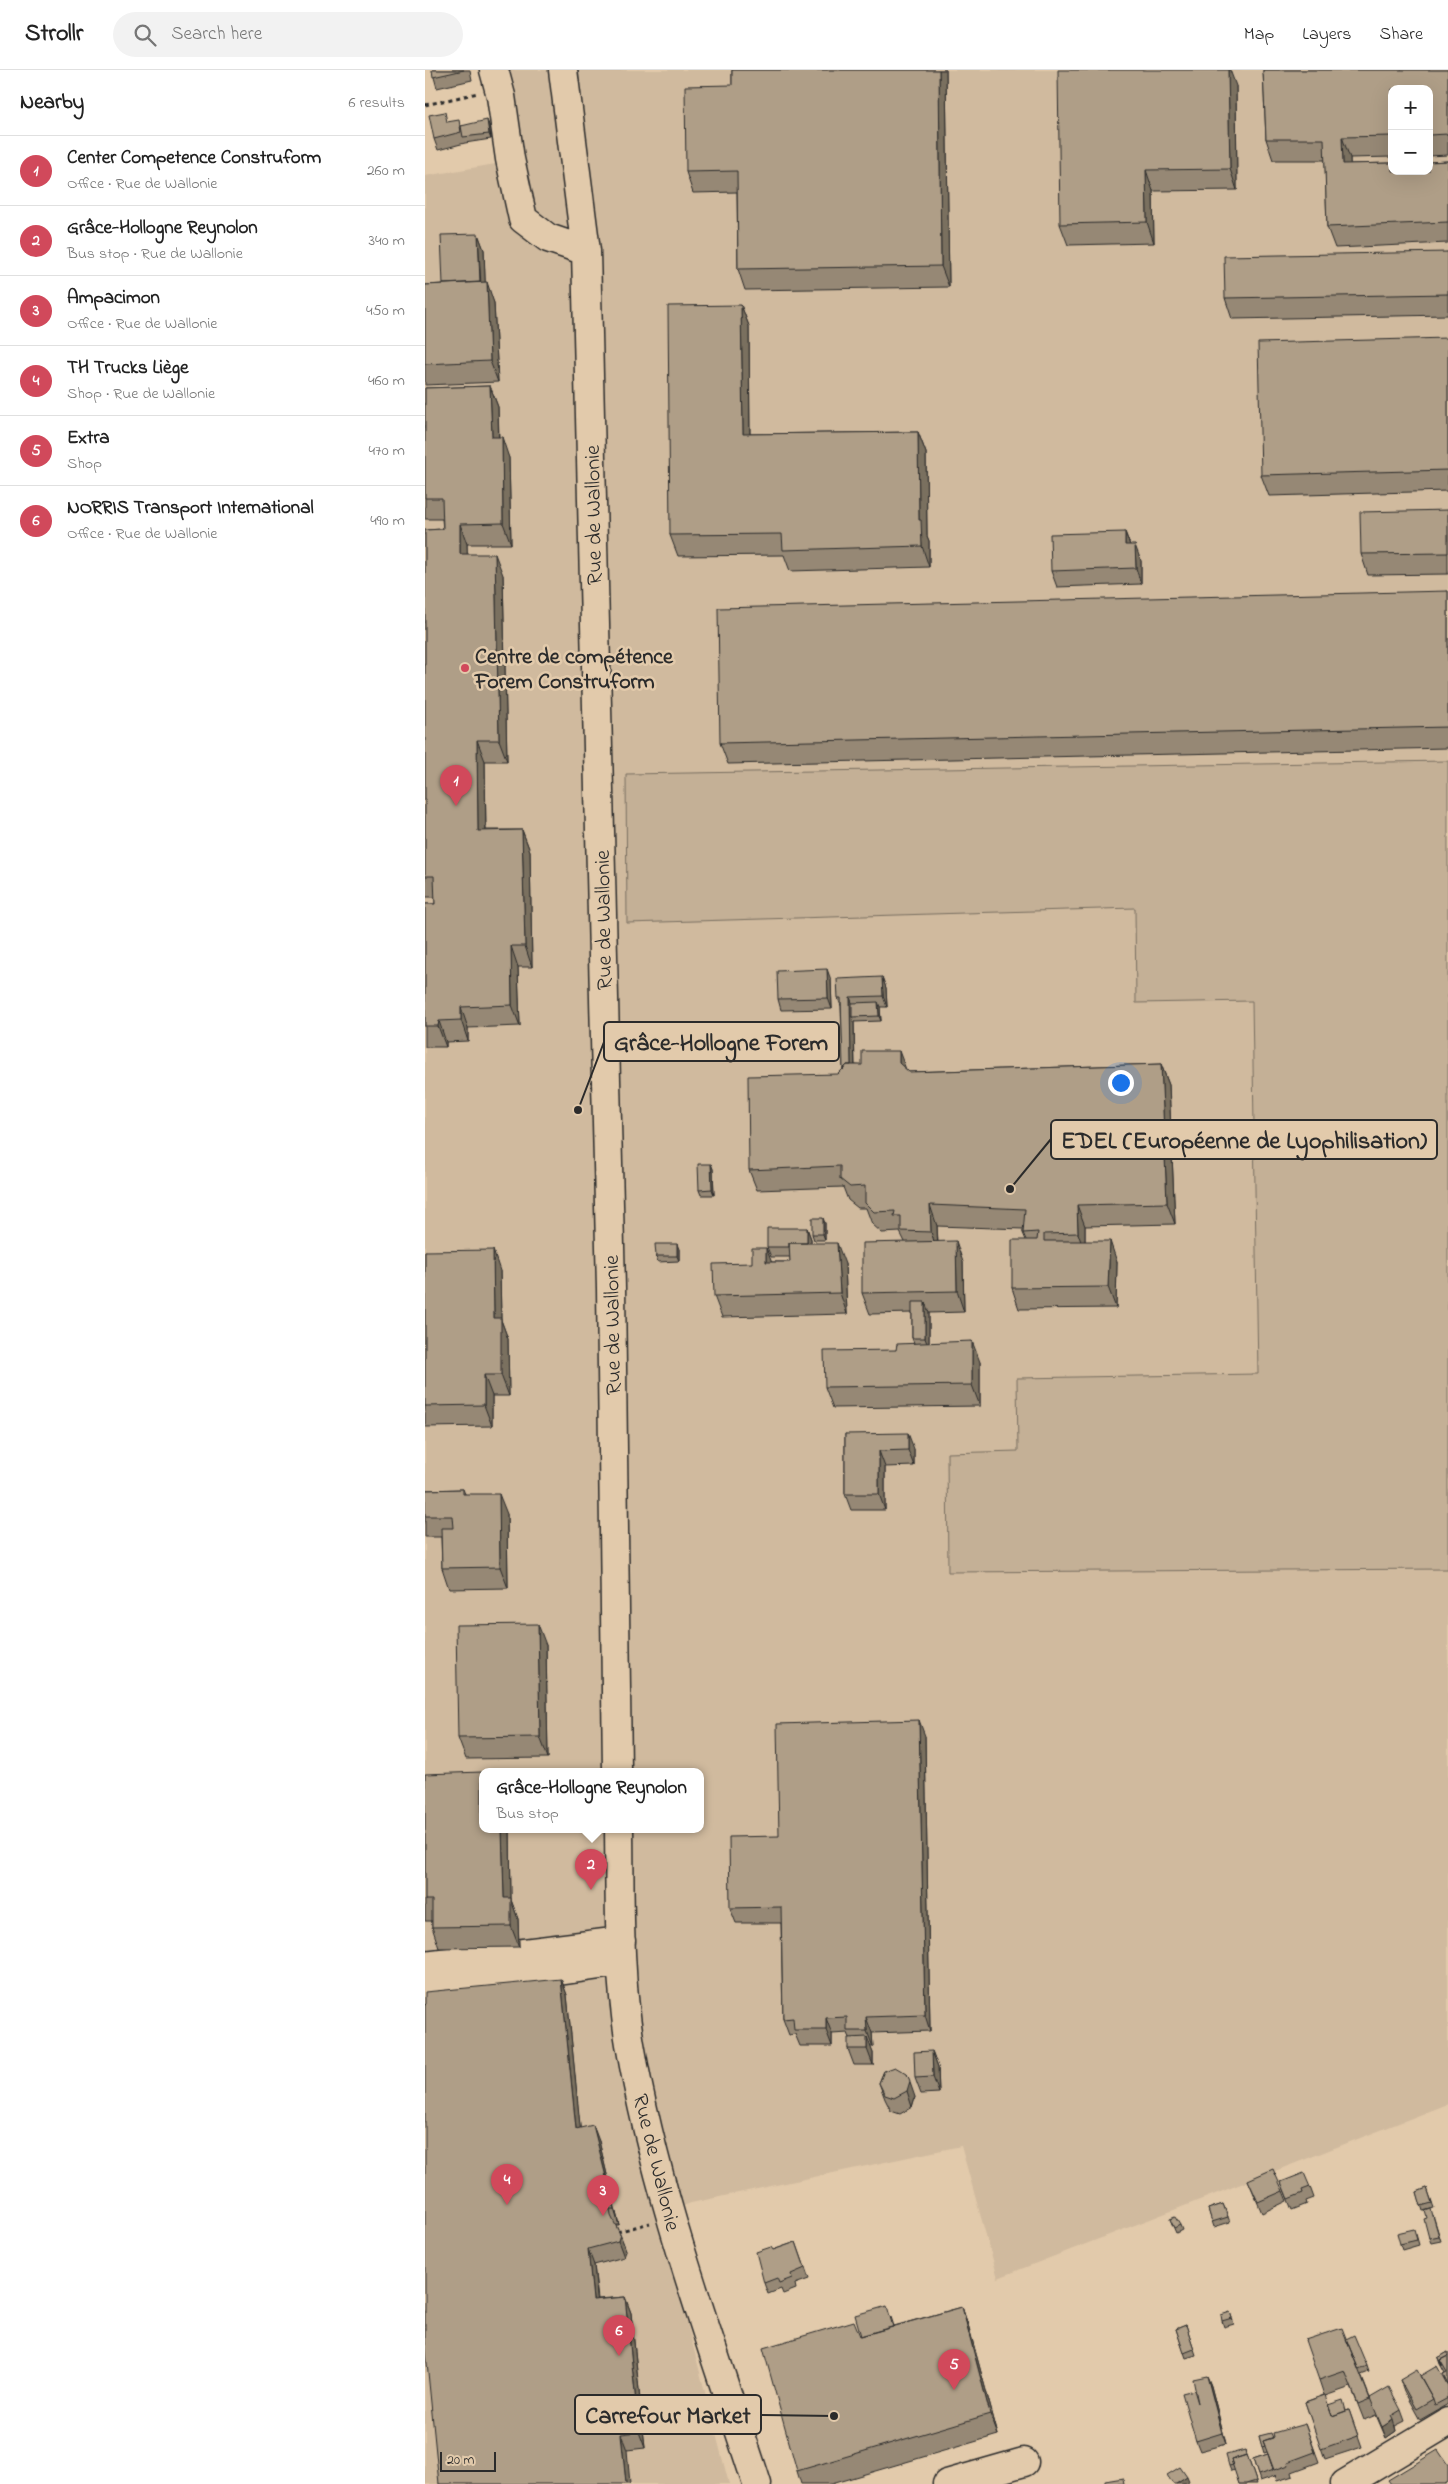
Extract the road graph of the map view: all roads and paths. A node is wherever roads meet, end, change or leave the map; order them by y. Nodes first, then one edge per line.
1 (563, 70) edge
2 (496, 79) edge
3 (425, 105) edge
4 (586, 251) junction
5 (617, 1768) edge
6 (619, 1833) edge
7 (621, 1951) junction
8 (425, 1965) edge
9 (425, 1990) edge
10 (670, 2218) junction
11 (617, 2232) edge
12 (1448, 2422) edge
13 (1024, 2462) dead end
14 (757, 2484) edge
15 (947, 2484) edge
16 (1345, 2484) edge

1 - 4 street, Rue de Wallonie
2 - 3 path
2 - 4 street
4 - 5 street, Rue de Wallonie
6 - 7 street, Rue de Wallonie
7 - 8 street
7 - 9 street
7 - 10 street, Rue de Wallonie
10 - 11 path
10 - 14 street, Rue de Wallonie
12 - 16 street
13 - 15 street

